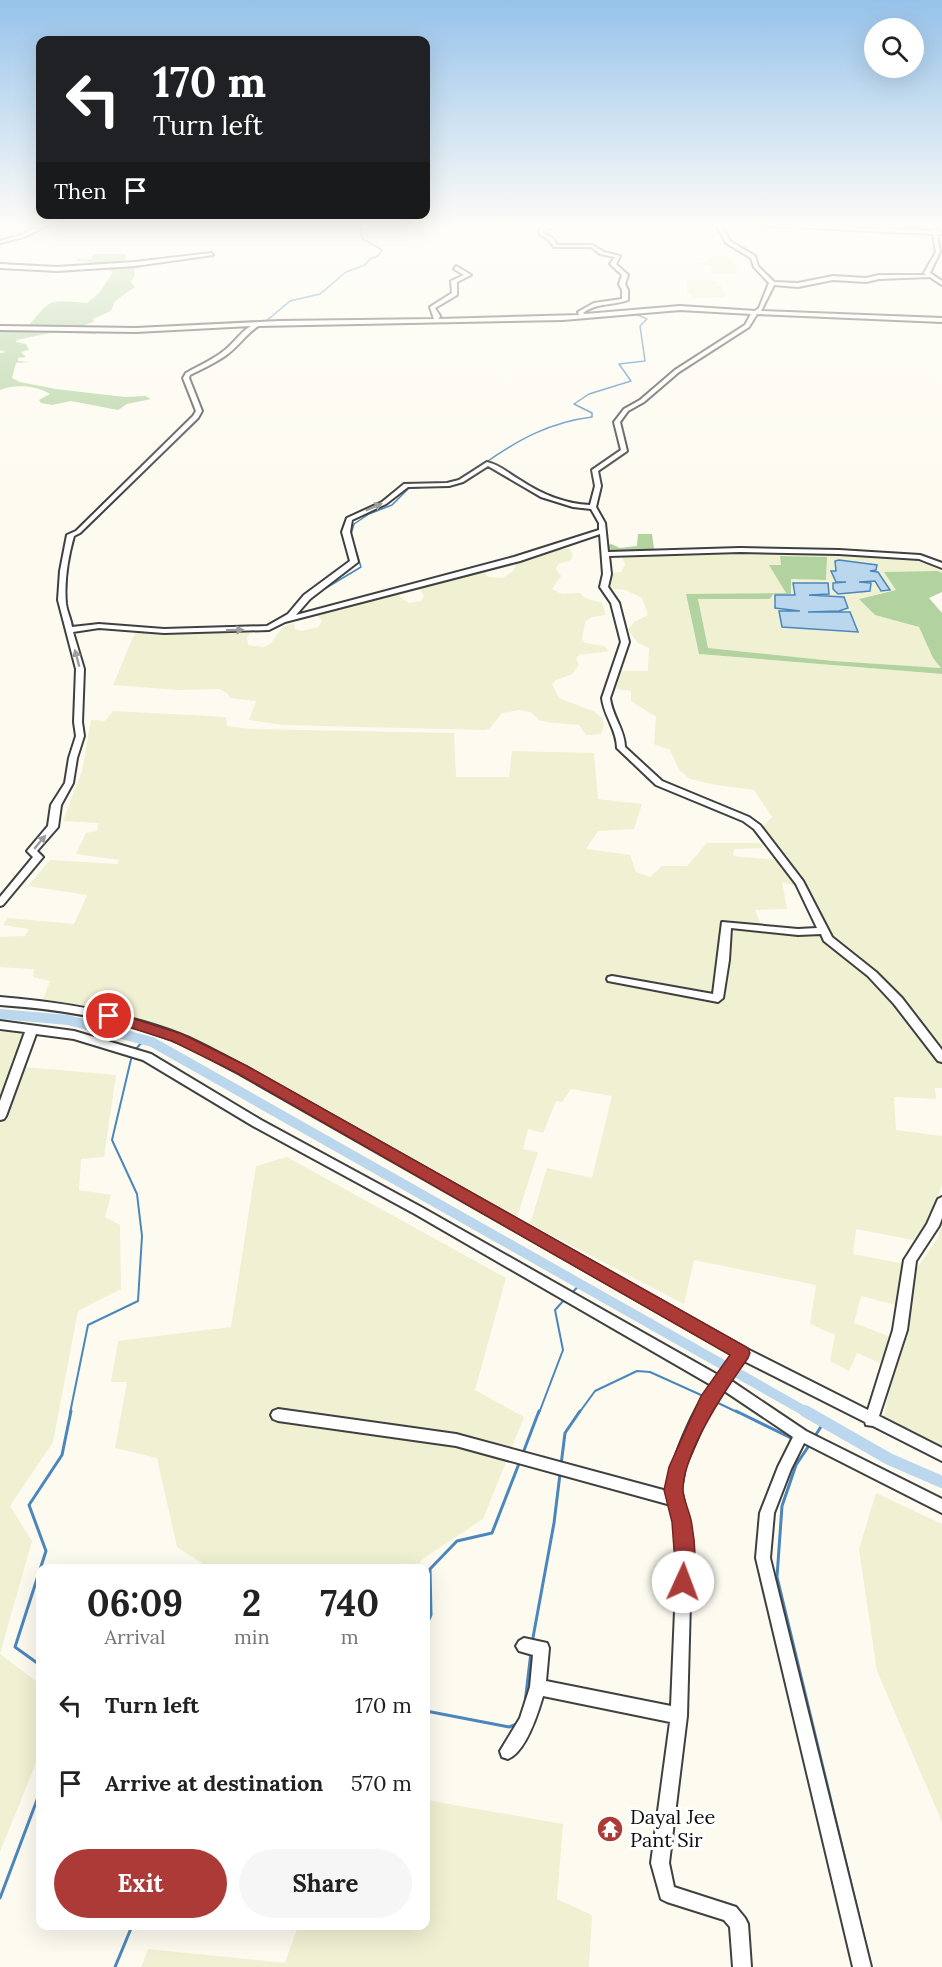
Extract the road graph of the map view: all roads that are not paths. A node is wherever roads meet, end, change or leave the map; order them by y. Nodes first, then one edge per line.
1 (437, 316) edge
2 (598, 316) edge
3 (754, 316) edge
4 (830, 316) edge
5 (585, 317) joint
6 (942, 320) edge
7 (436, 321) junction
8 (259, 323) junction
9 (0, 327) edge
10 (593, 507) junction
11 (603, 531) junction
12 (604, 554) junction
13 (942, 566) edge
14 (283, 621) junction
15 (69, 630) junction
16 (0, 903) edge
17 (824, 931) junction
18 (612, 979) dead end
19 (0, 1001) edge
20 (0, 1024) edge
21 (32, 1029) junction
22 (942, 1058) edge
23 (0, 1116) edge
24 (942, 1202) edge
25 (739, 1357) junction
26 (723, 1379) junction
27 (278, 1415) dead end
28 (871, 1421) junction
29 (801, 1435) junction
30 (942, 1455) edge
31 (676, 1500) junction
32 (942, 1506) edge
33 (524, 1646) dead end
34 (538, 1687) junction
35 (679, 1716) junction
36 (508, 1751) dead end
37 (742, 1967) edge
38 (862, 1967) edge

1 - 7 street
2 - 5 street
3 - 10 street
4 - 6 street
5 - 7 street
7 - 8 street
8 - 9 street
8 - 15 street
10 - 11 street
14 -> 10 street
11 - 12 street
11 - 14 street
12 - 13 street
12 - 17 street
15 -> 14 street
16 -> 15 street
17 - 18 street
17 - 22 street
19 - 25 street
20 - 21 street
21 - 23 street
21 - 26 street
24 - 28 street
25 - 26 street
25 - 28 street
26 - 29 street
26 - 31 street
27 - 31 street
28 - 30 street
29 - 32 street
29 - 38 street
31 - 35 street
33 - 34 street
34 - 35 street
34 - 36 street
35 - 37 street

